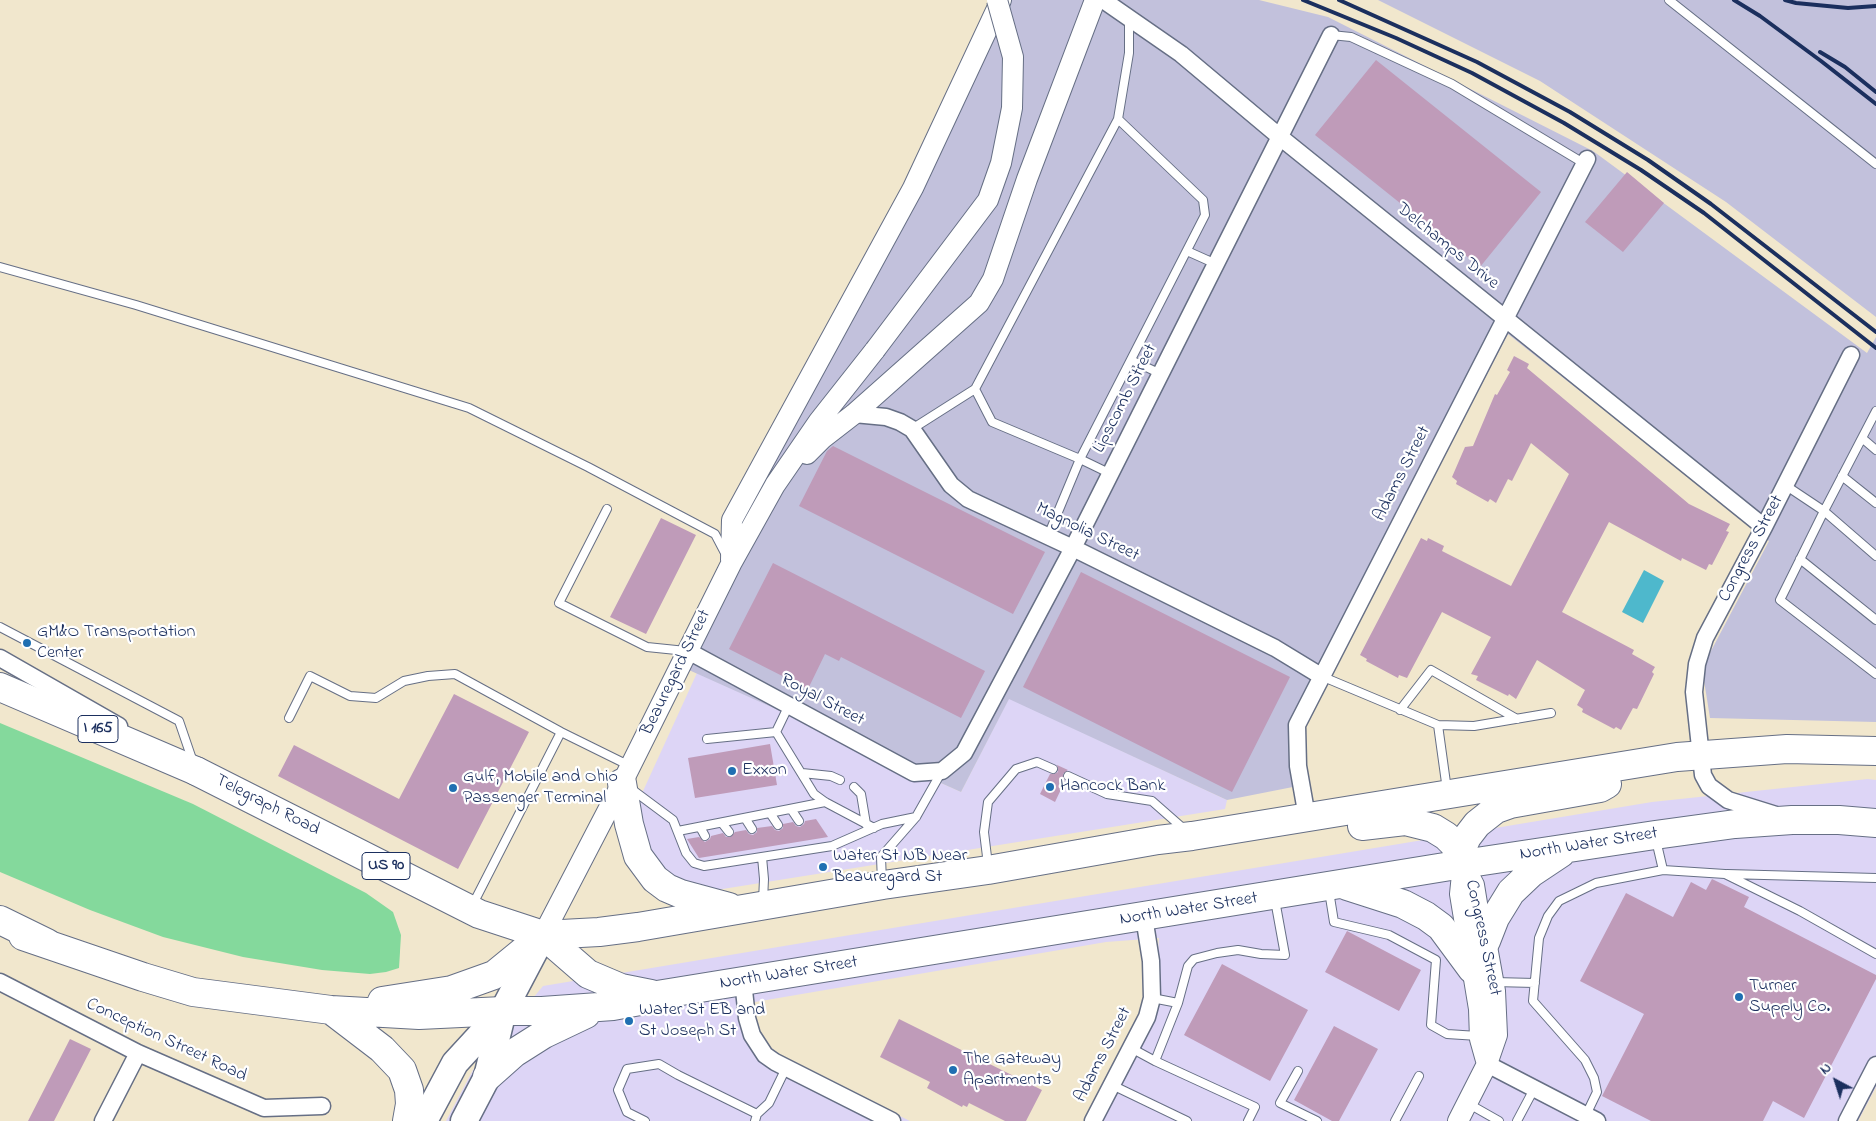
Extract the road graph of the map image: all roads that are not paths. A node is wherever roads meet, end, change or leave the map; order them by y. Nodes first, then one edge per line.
1 (998, 0) edge
2 (1001, 0) edge
3 (1095, 0) edge
4 (1103, 0) edge
5 (1669, 0) edge
6 (1129, 18) junction
7 (1331, 35) joint
8 (1118, 119) junction
9 (1280, 137) junction
10 (1586, 162) joint
11 (1876, 164) edge
12 (1187, 252) junction
13 (1216, 264) junction
14 (0, 267) edge
15 (1505, 320) junction
16 (1851, 355) dead end
17 (1131, 360) junction
18 (1161, 374) junction
19 (975, 388) junction
20 (1876, 411) edge
21 (854, 414) junction
22 (912, 429) junction
23 (1862, 438) junction
24 (1876, 450) edge
25 (1080, 459) junction
26 (1111, 474) junction
27 (1842, 476) junction
28 (775, 485) junction
29 (1785, 485) junction
30 (1876, 503) edge
31 (607, 509) dead end
32 (1824, 511) junction
33 (1764, 527) junction
34 (1048, 536) junction
35 (1073, 548) junction
36 (1876, 556) edge
37 (1800, 559) junction
38 (730, 564) junction
39 (1876, 620) edge
40 (0, 627) edge
41 (688, 651) junction
42 (0, 658) edge
43 (1876, 674) edge
44 (1321, 676) junction
45 (0, 687) edge
46 (788, 705) junction
47 (1400, 710) junction
48 (1551, 712) dead end
49 (289, 718) dead end
50 (1517, 719) junction
51 (1438, 725) junction
52 (561, 732) junction
53 (776, 732) junction
54 (707, 739) dead end
55 (1876, 751) edge
56 (1700, 754) junction
57 (1664, 759) junction
58 (1053, 769) dead end
59 (196, 771) junction
60 (942, 771) junction
61 (802, 773) junction
62 (626, 775) junction
63 (1068, 776) dead end
64 (840, 780) dead end
65 (854, 787) dead end
66 (1447, 794) junction
67 (825, 802) junction
68 (791, 809) junction
69 (770, 813) junction
70 (1307, 816) junction
71 (916, 817) junction
72 (745, 818) junction
73 (1792, 820) junction
74 (799, 821) dead end
75 (722, 823) junction
76 (1876, 823) edge
77 (866, 824) junction
78 (778, 825) dead end
79 (700, 827) junction
80 (874, 828) junction
81 (752, 829) dead end
82 (678, 831) junction
83 (730, 832) dead end
84 (1655, 835) junction
85 (705, 836) dead end
86 (1192, 836) junction
87 (811, 840) dead end
88 (1158, 840) junction
89 (789, 843) dead end
90 (764, 847) dead end
91 (817, 848) junction
92 (1566, 849) junction
93 (742, 851) dead end
94 (795, 852) junction
95 (716, 855) dead end
96 (770, 856) junction
97 (762, 857) junction
98 (749, 859) junction
99 (722, 863) junction
100 (1463, 864) junction
101 (988, 870) junction
102 (1663, 870) junction
103 (1724, 874) junction
104 (1876, 878) edge
105 (883, 885) junction
106 (1335, 886) junction
107 (1275, 896) junction
108 (763, 905) junction
109 (0, 908) edge
110 (470, 909) junction
111 (736, 909) junction
112 (1144, 917) junction
113 (0, 920) edge
114 (0, 930) edge
115 (543, 935) junction
116 (1486, 940) junction
117 (47, 944) junction
118 (1876, 954) edge
119 (1483, 976) junction
120 (743, 981) junction
121 (0, 982) edge
122 (1535, 982) junction
123 (657, 995) junction
124 (1152, 998) junction
125 (1178, 1003) junction
126 (613, 1006) junction
127 (331, 1010) junction
128 (503, 1011) junction
129 (1480, 1036) junction
130 (1131, 1048) junction
131 (138, 1053) junction
132 (1155, 1061) junction
133 (1487, 1064) junction
134 (1876, 1065) edge
135 (786, 1068) junction
136 (1298, 1070) dead end
137 (1419, 1076) dead end
138 (487, 1077) junction
139 (1112, 1085) junction
140 (1534, 1089) junction
141 (1467, 1103) junction
142 (322, 1106) dead end
143 (756, 1118) edge
144 (1592, 1118) edge
145 (104, 1121) edge
146 (407, 1121) edge
147 (424, 1121) edge
148 (464, 1121) edge
149 (645, 1121) edge
150 (892, 1121) edge
151 (1093, 1121) edge
152 (1187, 1121) edge
153 (1248, 1121) edge
154 (1317, 1121) edge
155 (1394, 1121) edge
156 (1458, 1121) edge
157 (1499, 1121) edge
158 (1517, 1121) edge
159 (1847, 1121) edge

1 - 28 street, Beauregard Street, bridge
2 - 38 street
3 - 21 street
4 - 6 street, Delchamps Drive
5 - 11 lane
6 - 8 lane
6 - 9 street, Delchamps Drive
7 - 9 street, Lipscomb Street
7 - 10 lane
8 - 12 lane
8 - 19 lane
9 - 13 street, Lipscomb Street
9 - 15 street, Delchamps Drive
10 - 15 street, Adams Street
12 - 13 lane
12 - 17 lane
13 - 18 street, Lipscomb Street
14 - 38 lane
15 - 33 street, Delchamps Drive
15 - 44 street, Adams Street
16 - 29 street, Congress Street
17 - 18 lane
17 - 25 lane
18 - 26 street, Lipscomb Street
19 - 22 lane
19 - 25 lane
20 - 23 lane
21 - 22 street
21 - 28 street
22 - 34 street, Magnolia Street
23 - 24 lane
23 - 27 lane
25 - 26 lane
25 - 34 lane
26 - 35 street, Lipscomb Street
27 - 30 lane
27 - 32 lane
28 - 38 street, Beauregard Street
29 - 32 lane
29 - 33 street, Congress Street
31 - 41 lane
32 - 36 lane
32 - 37 lane
33 - 56 street, Congress Street
34 - 35 street, Magnolia Street
35 - 44 street, Magnolia Street
35 - 60 street, Lipscomb Street
37 - 39 lane
37 - 43 lane
38 - 41 street, Beauregard Street
40 - 59 lane
41 - 46 street, Royal Street
41 - 62 street, Beauregard Street
42 - 59 street, Telegraph Road
44 - 47 lane
44 - 70 street, Adams Street
45 - 59 highway, I 165
46 - 53 lane
46 - 60 street, Royal Street
47 - 50 lane
47 - 51 lane
48 - 50 lane
49 - 52 lane
50 - 51 lane
51 - 66 lane
52 - 62 lane
52 - 110 lane
53 - 54 lane
53 - 61 lane
55 - 56 highway
56 - 57 highway
56 - 73 street, Congress Street
57 - 66 highway
57 - 100 highway
58 - 101 lane
59 - 110 highway, Telegraph Road / US 90
60 - 71 lane
61 - 64 lane
61 - 67 lane
62 - 82 lane
62 - 111 highway
62 - 115 street, Beauregard Street
63 - 86 lane
65 - 77 lane
66 - 70 highway
67 - 68 lane
67 - 77 lane
68 - 69 lane
68 - 74 lane
69 - 72 lane
69 - 78 lane
70 - 86 highway
71 - 80 lane
71 - 105 lane
72 - 75 lane
72 - 81 lane
73 - 76 highway, North Water Street
73 - 84 highway, North Water Street
75 - 79 lane
75 - 83 lane
77 - 80 lane
79 - 82 lane
79 - 85 lane
80 - 91 lane
82 - 99 lane
84 - 92 highway, North Water Street
84 - 102 lane
86 - 88 highway
87 - 91 lane
88 - 100 highway
88 - 101 highway
89 - 94 lane
90 - 96 lane
91 - 94 lane
92 - 100 highway, North Water Street
92 - 116 highway
93 - 98 lane
94 - 96 lane
95 - 99 lane
96 - 97 lane
97 - 98 lane
97 - 108 lane
98 - 99 lane
100 - 106 highway, North Water Street
100 - 116 street, Congress Street
100 - 119 street, Congress Street
101 - 105 highway
102 - 103 lane
102 - 122 lane
103 - 104 lane
103 - 118 lane
105 - 108 highway
106 - 107 highway, North Water Street
106 - 119 highway
106 - 129 lane
107 - 112 highway, North Water Street
107 - 125 lane
108 - 111 highway
109 - 117 street
110 - 115 highway, Telegraph Road / US 90
111 - 115 highway
112 - 120 highway, North Water Street
112 - 124 street, Adams Street
113 - 117 highway
114 - 117 highway
115 - 123 highway
115 - 127 highway
115 - 128 main road, Beauregard Street
116 - 119 street, Congress Street
117 - 127 highway
119 - 122 lane
119 - 129 street, Congress Street
119 - 133 street, Congress Street
120 - 123 highway, North Water Street
120 - 135 street
121 - 131 street, Conception Street Road
122 - 144 lane
123 - 126 highway, North Water Street
124 - 125 lane
124 - 130 street, Adams Street
125 - 132 lane
126 - 128 highway, North Water Street
126 - 138 highway
127 - 128 highway, North Water Street
127 - 146 highway
128 - 138 main road, Beauregard Street
128 - 147 main road, Beauregard Street
129 - 133 street, Congress Street
130 - 132 lane
130 - 139 street, Adams Street
131 - 142 street, Conception Street Road
131 - 145 street
132 - 153 lane
133 - 140 street
133 - 141 street, Congress Street
134 - 159 street
135 - 143 lane
135 - 150 street
136 - 154 lane
137 - 155 lane
138 - 148 main road, Beauregard Street
139 - 151 street, Adams Street
139 - 152 lane
140 - 144 street
140 - 158 lane
141 - 156 street, Congress Street
141 - 157 lane
143 - 149 lane

